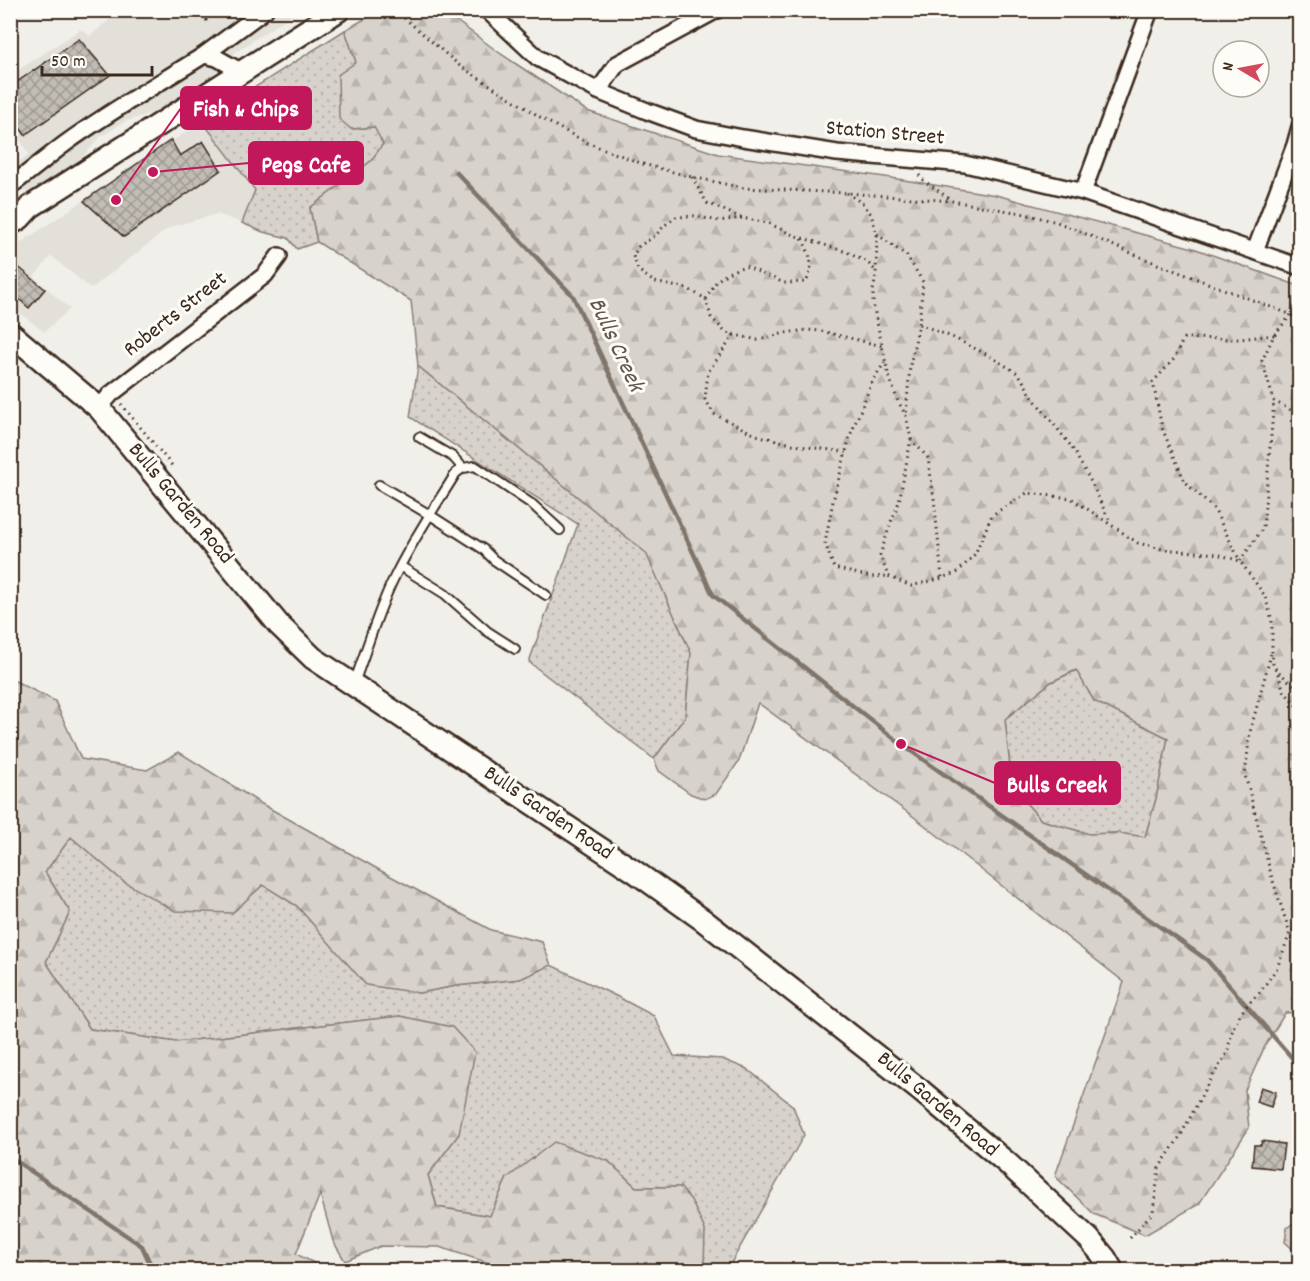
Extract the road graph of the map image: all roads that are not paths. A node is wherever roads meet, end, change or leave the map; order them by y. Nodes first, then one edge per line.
1 (265, 10) edge
2 (339, 10) edge
3 (487, 10) edge
4 (717, 10) edge
5 (1150, 10) edge
6 (204, 55) junction
7 (242, 72) junction
8 (598, 91) junction
9 (1299, 127) edge
10 (10, 186) edge
11 (1083, 192) junction
12 (20, 209) edge
13 (10, 224) edge
14 (1256, 251) junction
15 (279, 256) dead end
16 (1299, 267) edge
17 (10, 333) edge
18 (99, 408) junction
19 (419, 437) dead end
20 (463, 468) junction
21 (379, 485) dead end
22 (430, 515) junction
23 (560, 530) dead end
24 (400, 566) junction
25 (546, 595) dead end
26 (515, 649) dead end
27 (354, 684) junction
28 (1112, 1270) edge

1 - 6 street
2 - 7 main road
3 - 8 street, Station Street
4 - 8 street
5 - 11 street
6 - 7 street
6 - 10 street
7 - 12 main road
8 - 11 street, Station Street
9 - 14 street
11 - 14 street, Station Street
12 - 13 main road
14 - 16 street, Station Street
15 - 18 street, Roberts Street
17 - 18 main road, Bulls Garden Road
18 - 27 main road, Bulls Garden Road
19 - 20 lane
20 - 22 lane
20 - 23 lane
21 - 22 lane
22 - 24 lane
22 - 25 lane
24 - 26 lane
24 - 27 lane
27 - 28 main road, Bulls Garden Road

